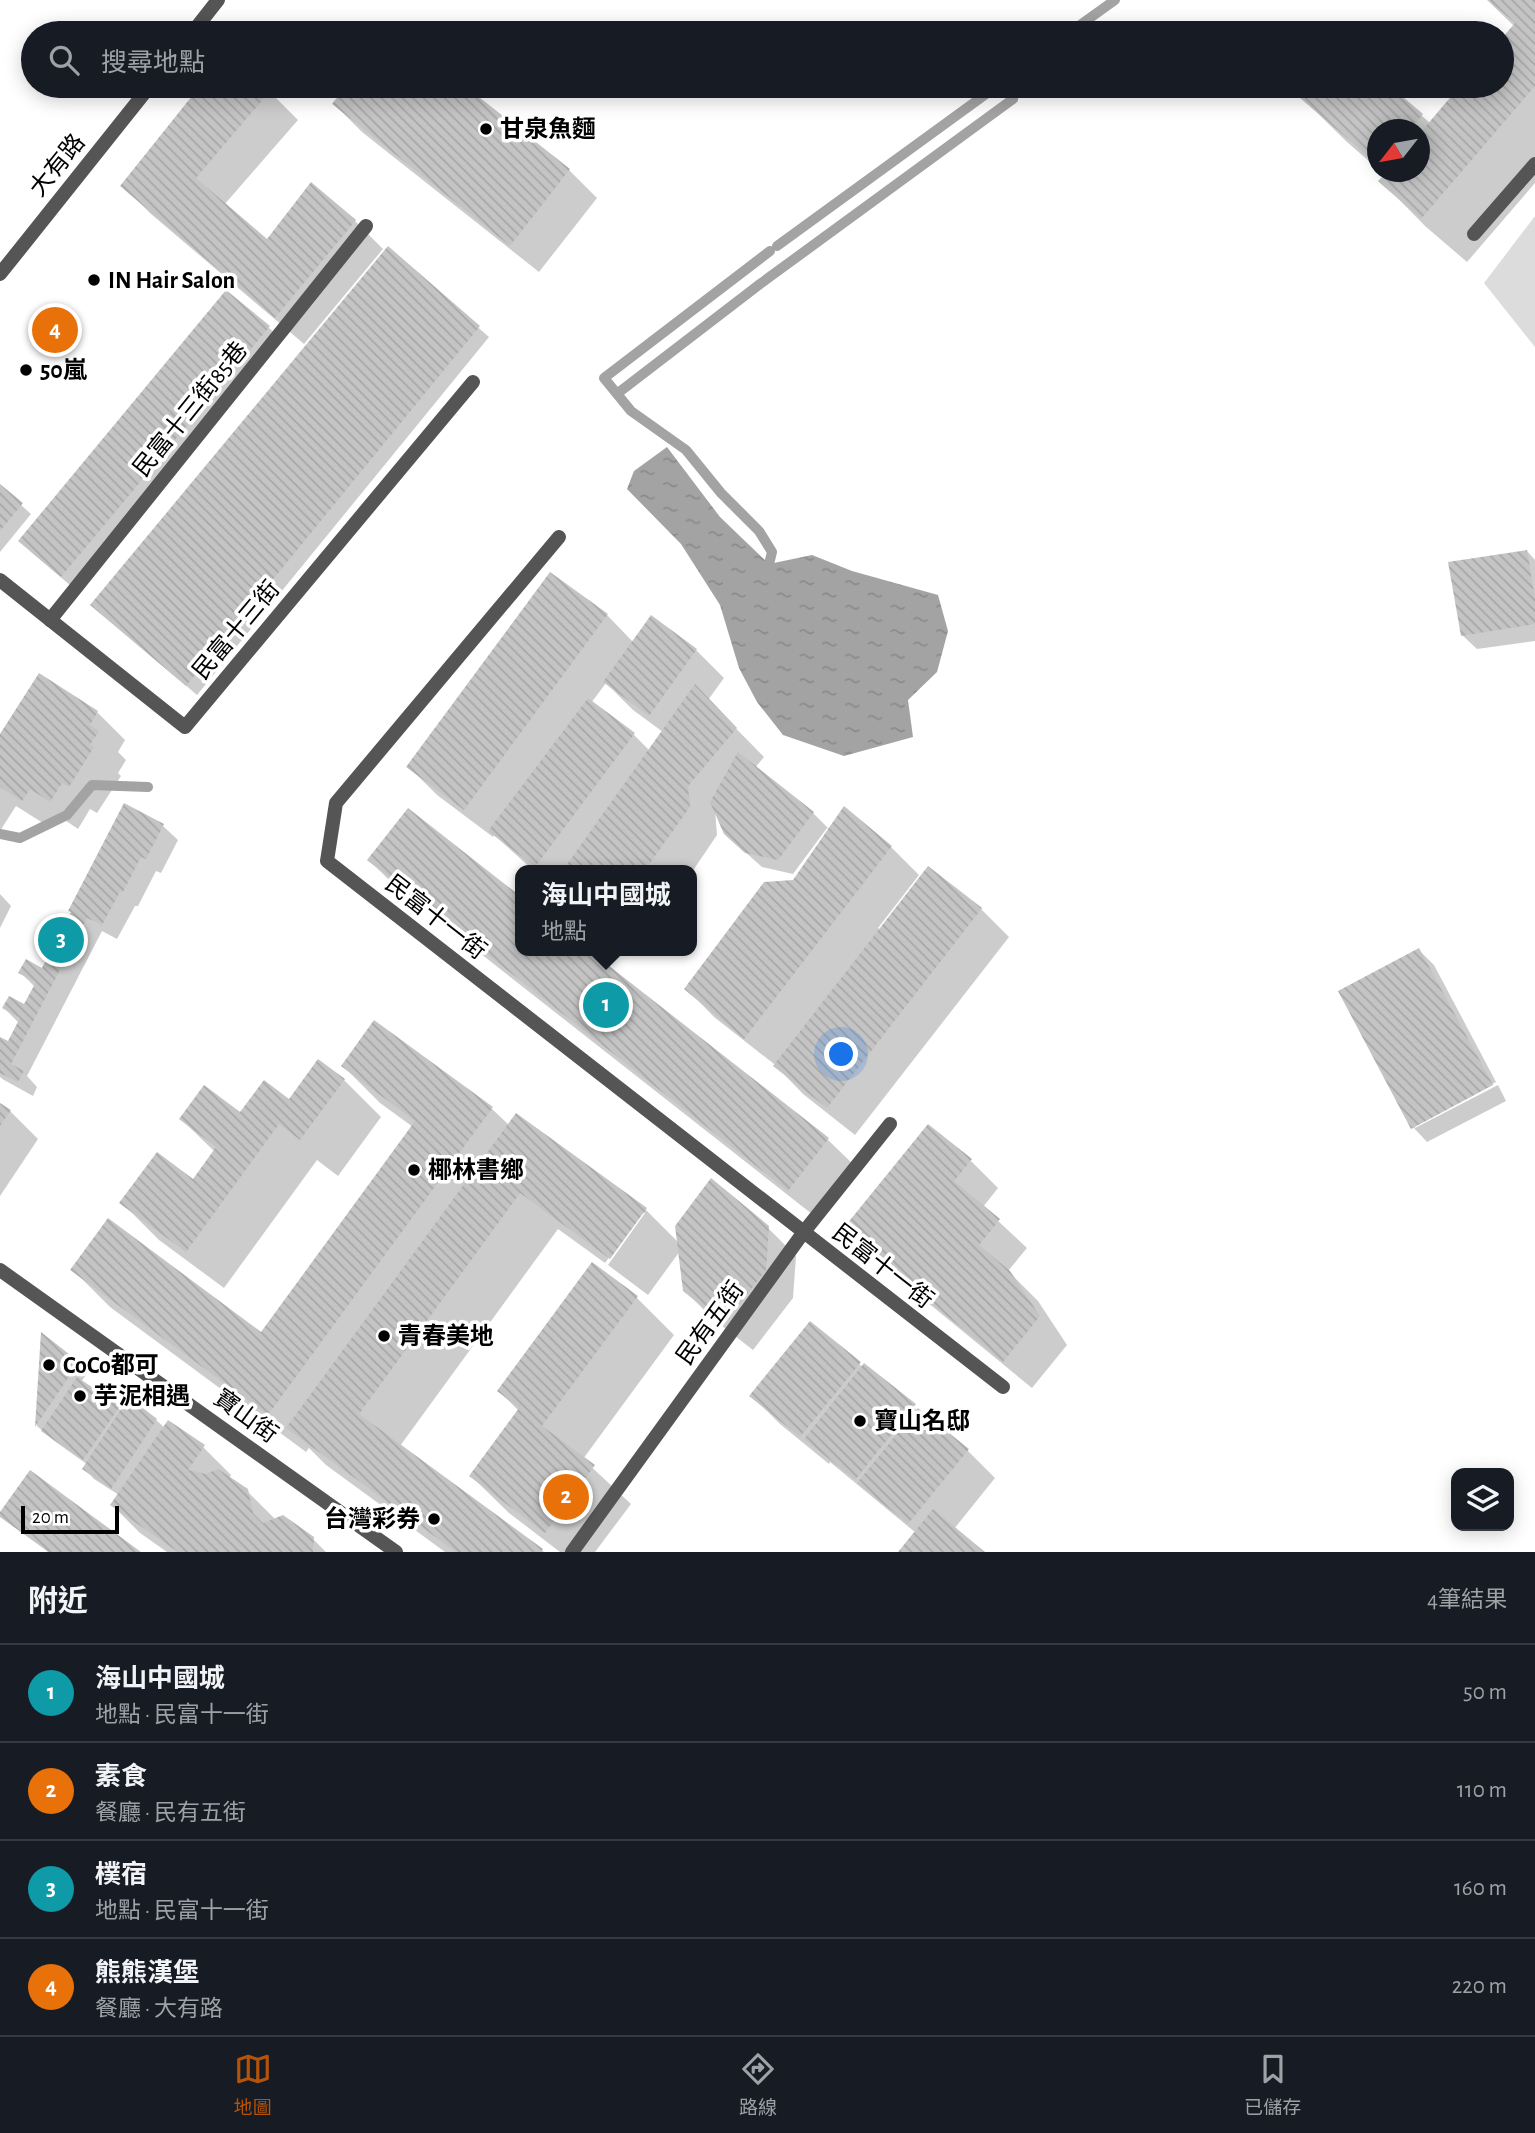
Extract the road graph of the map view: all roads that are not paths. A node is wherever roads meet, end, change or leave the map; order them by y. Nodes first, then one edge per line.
1 (218, 0) edge
2 (201, 21) edge
3 (140, 98) edge
4 (1535, 164) edge
5 (366, 226) dead end
6 (1474, 234) dead end
7 (0, 274) edge
8 (473, 382) dead end
9 (559, 537) dead end
10 (0, 580) edge
11 (50, 620) junction
12 (890, 1124) dead end
13 (803, 1233) junction
14 (0, 1270) edge
15 (1003, 1387) dead end
16 (396, 1552) edge
17 (572, 1552) edge

1 - 2 street
3 - 7 street, 大有路
4 - 6 street
5 - 11 street, 民富十三街85巷
8 - 11 street, 民富十三街
9 - 13 street, 民富十一街
10 - 11 street, 民富十三街
12 - 13 street, 民有五街
13 - 15 street, 民富十一街
13 - 17 street, 民有五街
14 - 16 street, 寶山街

